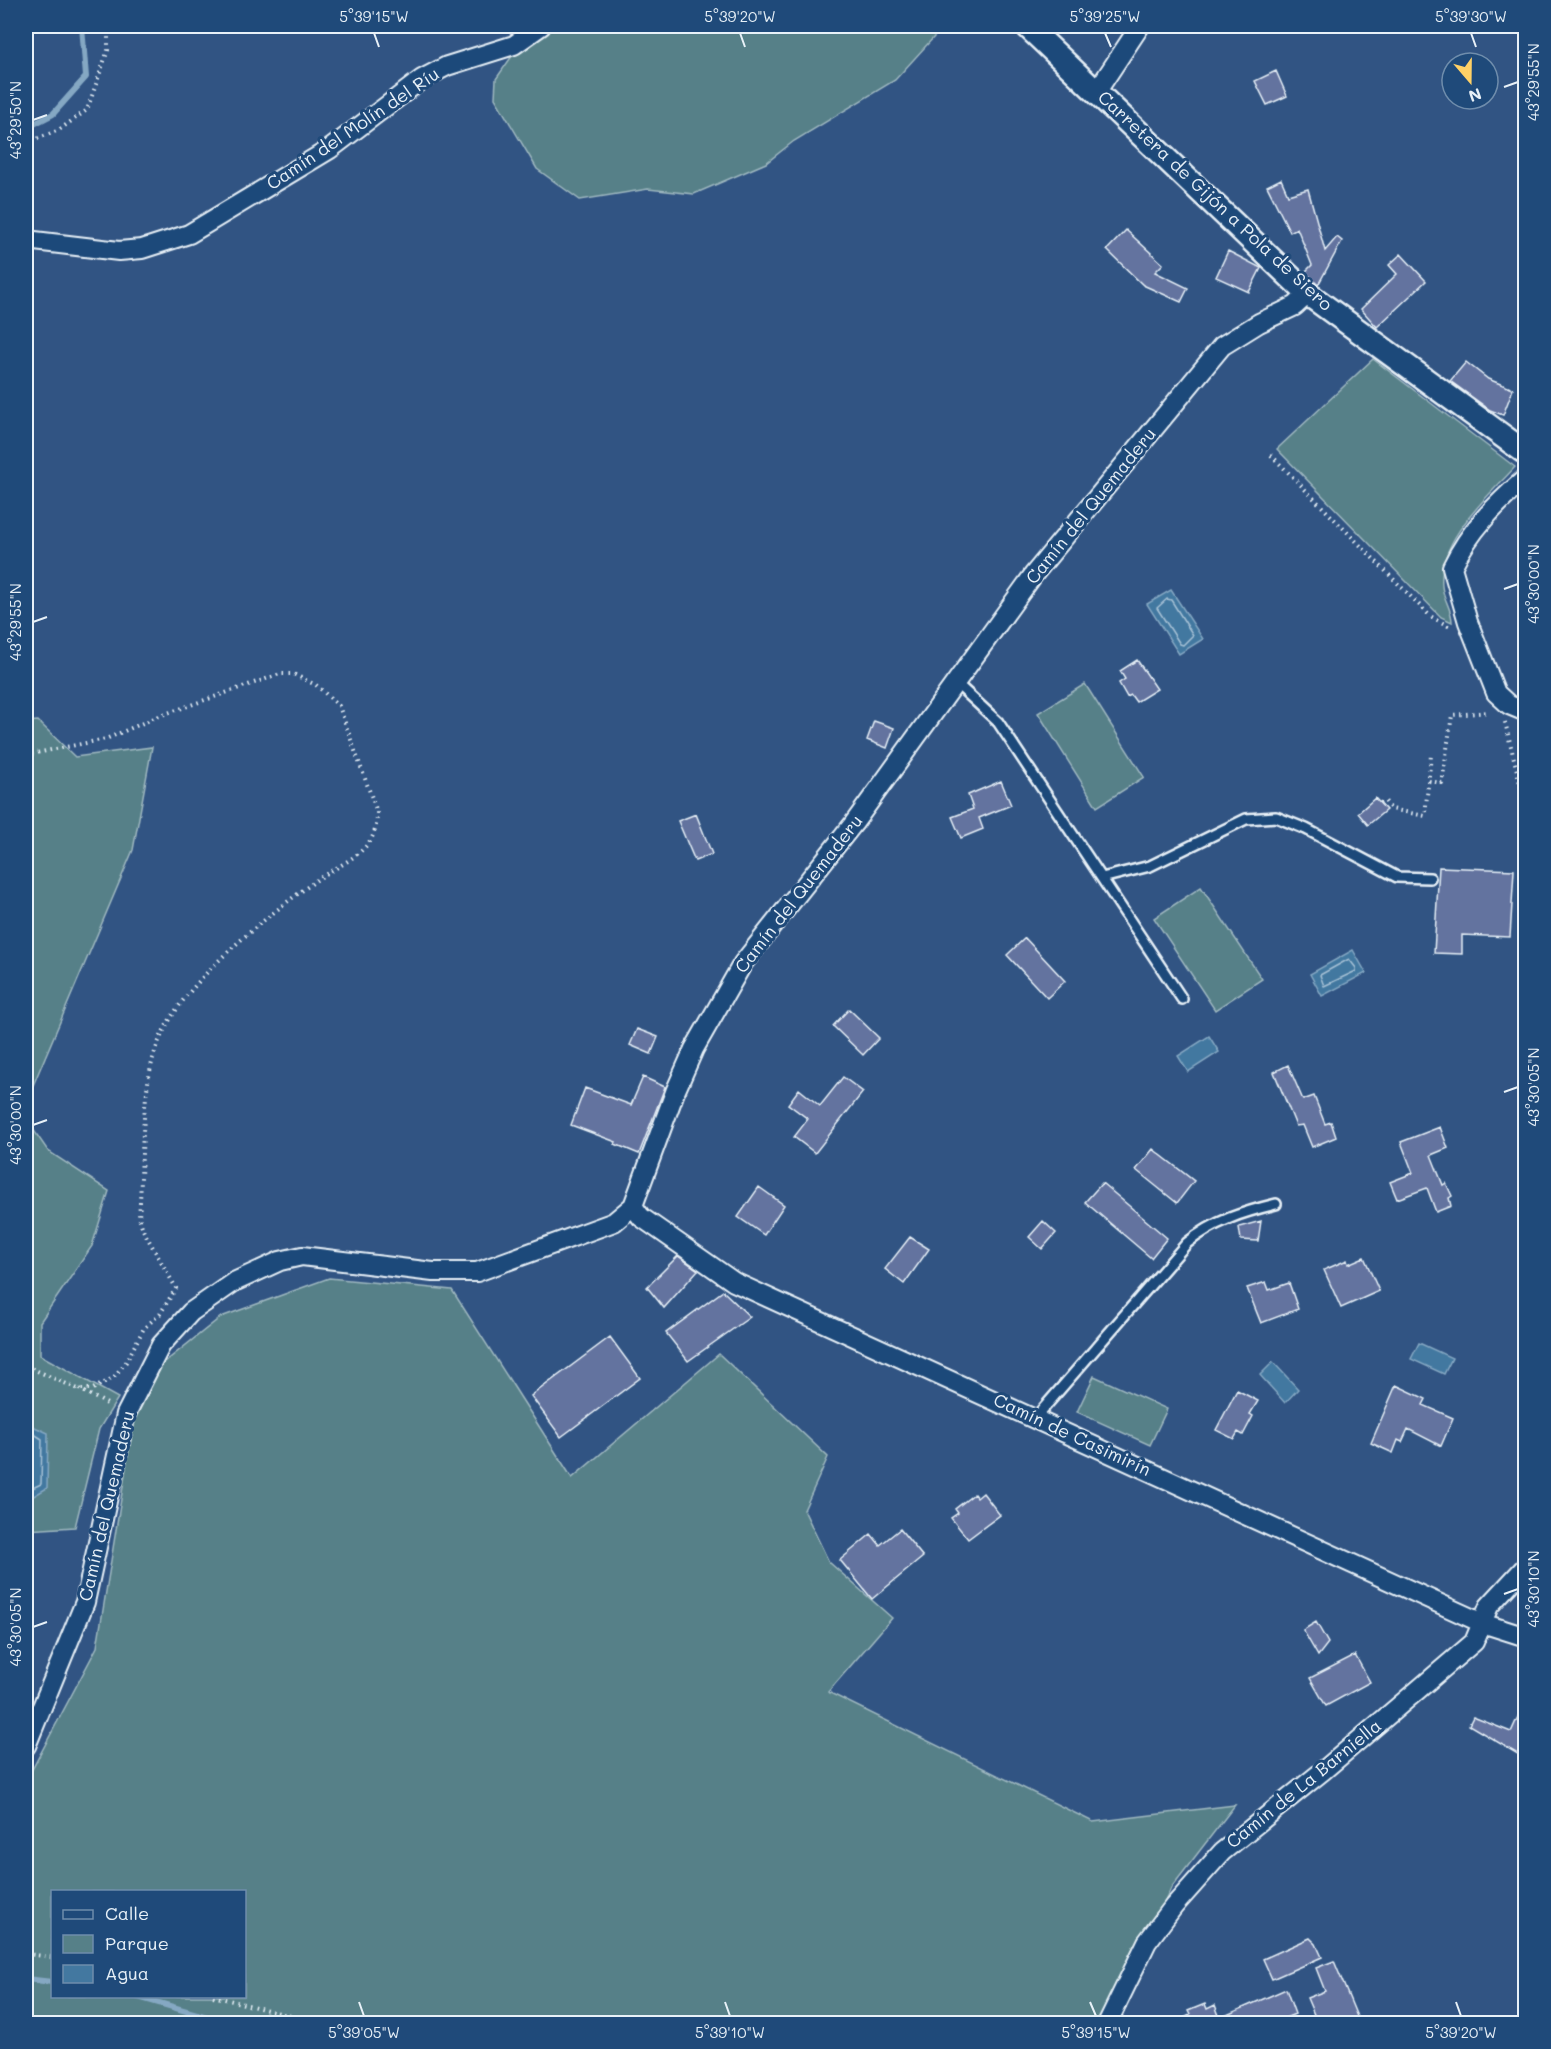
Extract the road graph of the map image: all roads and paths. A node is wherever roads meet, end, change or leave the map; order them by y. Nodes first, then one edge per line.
1 (108, 26) edge
2 (541, 26) edge
3 (1028, 26) edge
4 (1140, 26) edge
5 (1097, 92) junction
6 (26, 150) edge
7 (26, 240) edge
8 (1308, 294) junction
9 (1526, 453) edge
10 (1271, 455) dead end
11 (1526, 478) edge
12 (1471, 631) junction
13 (956, 683) junction
14 (1501, 704) junction
15 (1526, 712) edge
16 (26, 755) edge
17 (1431, 755) dead end
18 (1429, 781) junction
19 (1380, 803) dead end
20 (1526, 808) edge
21 (1102, 878) junction
22 (1430, 878) dead end
23 (1182, 999) dead end
24 (1276, 1204) dead end
25 (633, 1206) junction
26 (26, 1366) edge
27 (78, 1389) junction
28 (126, 1414) junction
29 (1036, 1418) junction
30 (1526, 1566) edge
31 (1482, 1623) junction
32 (1526, 1637) edge
33 (26, 1746) edge
34 (26, 1954) edge
35 (51, 1957) edge
36 (221, 1998) edge
37 (322, 2024) edge
38 (1107, 2024) edge

1 - 6 path
2 - 7 street, Camín del Molín del Ríu
3 - 5 street, Carretera de Gijón a Pola de Siero
4 - 5 street
5 - 8 street, Carretera de Gijón a Pola de Siero
8 - 9 street, Carretera de Gijón a Pola de Siero
8 - 13 street, Camín del Quemaderu
10 - 12 path
11 - 12 street
12 - 14 street
13 - 21 lane
13 - 25 street, Camín del Quemaderu
14 - 15 street
14 - 18 path
14 - 20 path
16 - 27 path
17 - 18 path
18 - 19 path
21 - 22 lane
21 - 23 lane
24 - 29 lane
25 - 28 street, Camín del Quemaderu
25 - 29 street, Camín de Casimirín
26 - 27 path
27 - 28 path
28 - 33 street, Camín del Quemaderu
29 - 31 street, Camín de Casimirín
30 - 31 street, Camín de La Barniella
31 - 32 street, Camín de Casimirín
31 - 38 street, Camín de La Barniella
34 - 35 path
36 - 37 path

